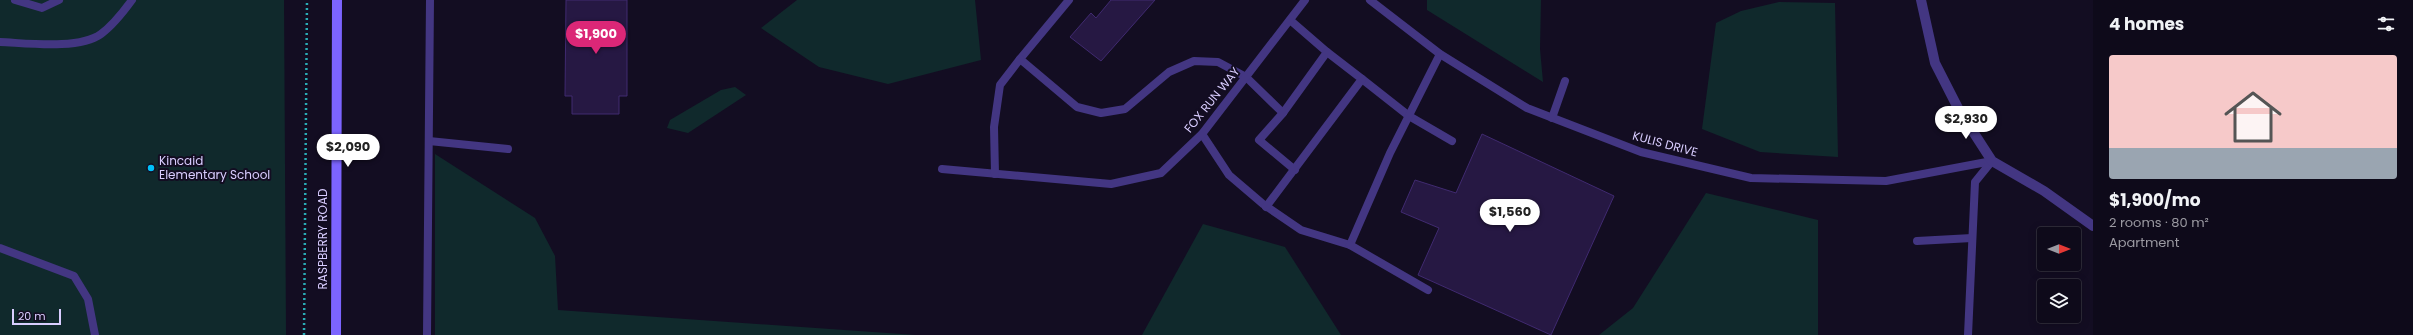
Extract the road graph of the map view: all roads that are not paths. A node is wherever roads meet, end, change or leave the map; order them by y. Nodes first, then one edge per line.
1 (15, 0) edge
2 (59, 0) edge
3 (132, 0) edge
4 (337, 0) edge
5 (430, 0) edge
6 (1069, 0) edge
7 (1305, 0) edge
8 (1370, 0) edge
9 (1921, 0) edge
10 (1290, 20) junction
11 (0, 42) edge
12 (1327, 52) junction
13 (1440, 54) junction
14 (1020, 59) junction
15 (1246, 77) junction
16 (1362, 79) junction
17 (1565, 81) dead end
18 (1283, 112) junction
19 (1409, 116) junction
20 (1552, 118) junction
21 (1202, 134) junction
22 (429, 141) junction
23 (1452, 141) dead end
24 (508, 149) dead end
25 (1992, 161) junction
26 (942, 169) dead end
27 (1295, 170) junction
28 (995, 174) junction
29 (1266, 207) junction
30 (2093, 226) edge
31 (1972, 238) junction
32 (1917, 241) dead end
33 (1350, 245) junction
34 (0, 248) edge
35 (1428, 290) dead end
36 (96, 335) edge
37 (336, 335) edge
38 (427, 335) edge
39 (1968, 335) edge

1 - 2 lane
3 - 11 lane
4 - 37 main road, RASPBERRY ROAD
5 - 22 lane
6 - 14 lane
7 - 10 lane, FOX RUN WAY
8 - 13 lane, KULIS DRIVE
9 - 25 street
10 - 12 lane
10 - 15 lane, FOX RUN WAY
12 - 16 lane
12 - 18 lane
13 - 19 lane
13 - 20 lane, KULIS DRIVE
14 - 15 lane
14 - 28 lane
15 - 18 lane
15 - 21 lane, FOX RUN WAY
16 - 19 lane
16 - 27 lane
17 - 20 lane
18 - 27 lane
19 - 23 lane
19 - 33 lane
20 - 25 lane, KULIS DRIVE
21 - 28 lane, FOX RUN WAY
21 - 29 lane
22 - 24 lane
22 - 38 lane
25 - 30 street
25 - 31 lane
26 - 28 lane, FOX RUN WAY
27 - 29 lane
29 - 33 lane
31 - 32 lane
31 - 39 lane
33 - 35 lane
34 - 36 lane

